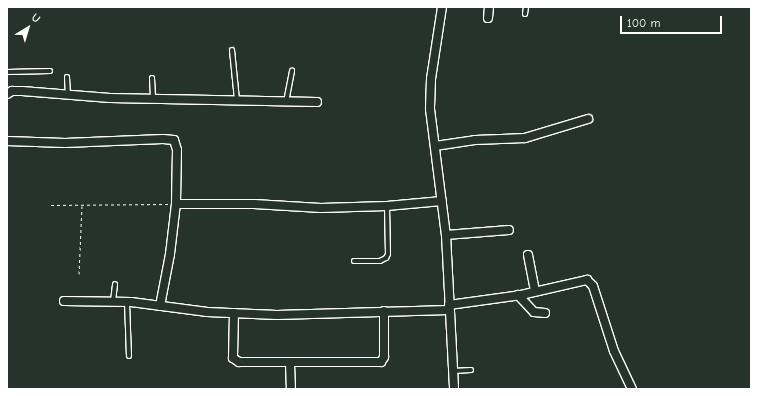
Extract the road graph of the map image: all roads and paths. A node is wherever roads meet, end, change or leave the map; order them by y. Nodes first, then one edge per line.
1 (442, 7) edge
2 (489, 7) edge
3 (526, 7) edge
4 (525, 14) dead end
5 (488, 18) dead end
6 (232, 50) dead end
7 (50, 71) dead end
8 (292, 71) dead end
9 (7, 72) edge
10 (67, 77) dead end
11 (152, 78) dead end
12 (7, 94) edge
13 (68, 94) junction
14 (152, 99) junction
15 (237, 100) junction
16 (286, 102) junction
17 (317, 102) dead end
18 (588, 119) dead end
19 (7, 141) edge
20 (435, 146) junction
21 (442, 201) junction
22 (176, 204) junction
23 (51, 205) dead end
24 (82, 205) junction
25 (387, 206) junction
26 (509, 230) dead end
27 (446, 235) junction
28 (528, 255) dead end
29 (354, 262) dead end
30 (79, 274) dead end
31 (115, 284) dead end
32 (536, 292) junction
33 (518, 295) junction
34 (64, 301) dead end
35 (113, 302) junction
36 (127, 302) junction
37 (160, 306) junction
38 (449, 307) junction
39 (384, 311) junction
40 (234, 313) junction
41 (545, 313) dead end
42 (129, 356) dead end
43 (290, 363) junction
44 (471, 370) dead end
45 (453, 371) junction
46 (291, 389) edge
47 (454, 389) edge
48 (632, 389) edge

1 - 20 street
2 - 5 street
3 - 4 lane
6 - 15 lane
7 - 9 lane
8 - 16 lane
10 - 13 lane
11 - 14 lane
12 - 13 street
13 - 14 street
14 - 15 street
15 - 16 street
16 - 17 street
18 - 20 street
19 - 22 street
20 - 21 street
21 - 25 street
21 - 27 street
22 - 24 path
22 - 25 street
22 - 37 street
23 - 24 path
24 - 30 path
25 - 29 lane
26 - 27 street
27 - 38 street
28 - 32 street
31 - 35 lane
32 - 33 street
32 - 48 street
33 - 38 street
33 - 41 street
34 - 35 street
35 - 36 street
36 - 37 street
36 - 42 lane
37 - 40 street
38 - 39 street
38 - 45 street
39 - 40 street
39 - 43 street
40 - 43 street
43 - 46 street
44 - 45 lane
45 - 47 street

